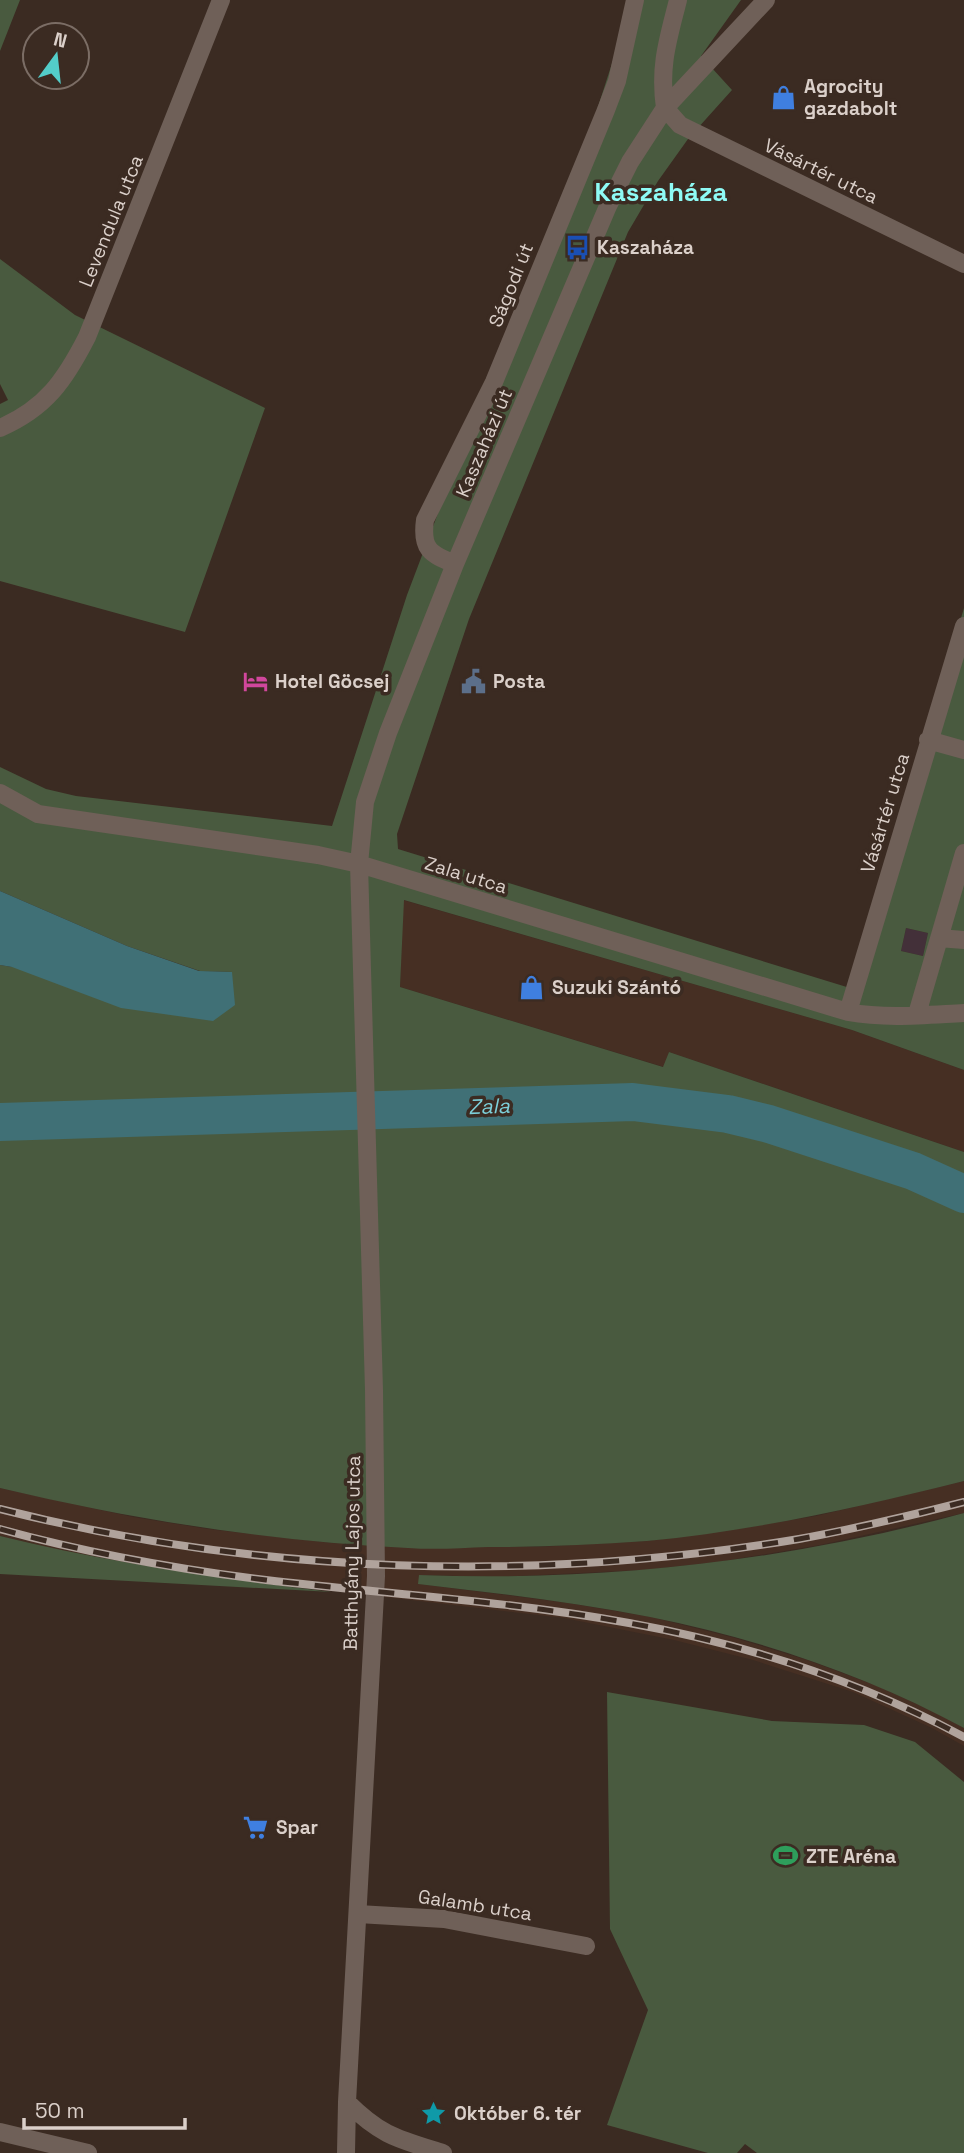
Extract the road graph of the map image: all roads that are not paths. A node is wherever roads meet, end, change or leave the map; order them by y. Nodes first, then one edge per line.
1 (221, 0) edge
2 (635, 0) edge
3 (678, 0) edge
4 (766, 0) edge
5 (664, 108) junction
6 (964, 264) edge
7 (0, 428) edge
8 (455, 564) junction
9 (964, 626) edge
10 (928, 740) junction
11 (964, 750) edge
12 (0, 793) edge
13 (964, 853) edge
14 (359, 864) junction
15 (939, 938) junction
16 (964, 940) edge
17 (360, 953) joint
18 (848, 1012) junction
19 (964, 1013) edge
20 (917, 1014) junction
21 (358, 1914) junction
22 (586, 1946) dead end
23 (347, 2102) junction
24 (0, 2132) edge
25 (88, 2153) edge
26 (346, 2153) edge
27 (443, 2153) edge

1 - 7 street, Levendula utca
2 - 8 street, Ságodi út
3 - 5 street
4 - 5 street, Kaszaházi út
5 - 6 street, Vásártér utca
5 - 8 street, Kaszaházi út
8 - 14 street, Kaszaházi út
9 - 10 street, Vásártér utca
10 - 11 street
10 - 18 street, Vásártér utca
12 - 14 street, Zala utca
13 - 15 street
14 - 17 street, Kaszaházi út
14 - 18 street, Zala utca
15 - 16 street
15 - 20 street
17 - 21 street, Batthyány Lajos utca
18 - 20 street, Zala utca
19 - 20 street, Zala utca
21 - 22 street, Galamb utca
21 - 23 street, Batthyány Lajos utca
23 - 26 street, Batthyány Lajos utca
23 - 27 street
24 - 25 street

